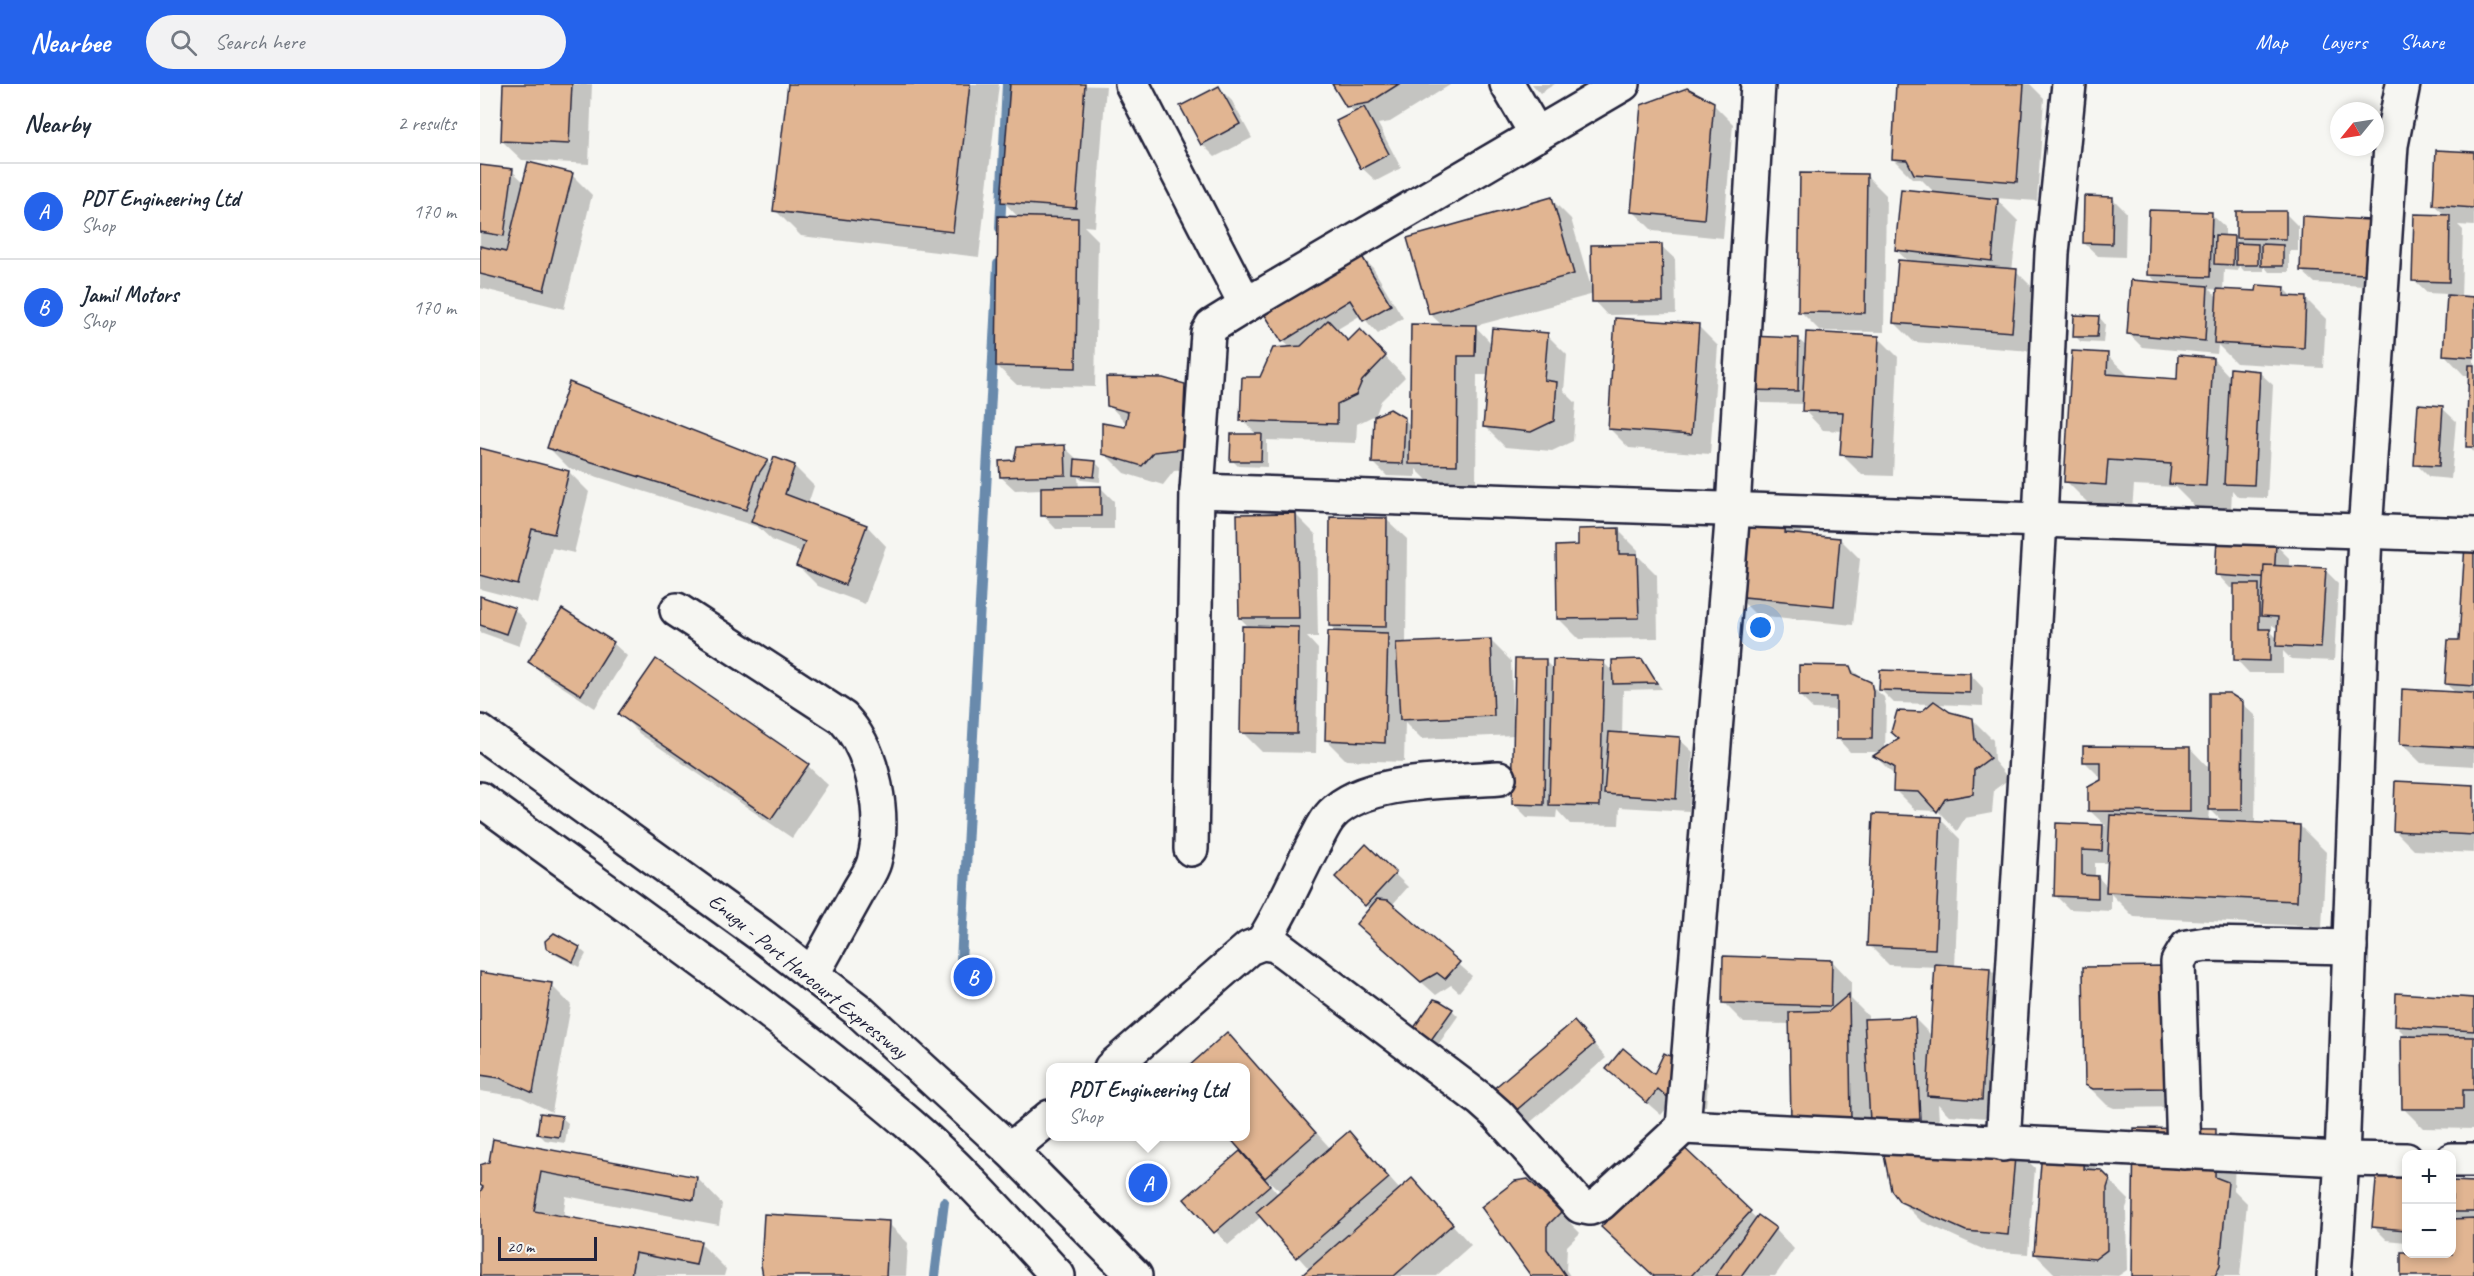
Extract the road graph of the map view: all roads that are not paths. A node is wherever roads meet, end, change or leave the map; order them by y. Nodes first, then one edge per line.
1 (1132, 84) edge
2 (1507, 84) edge
3 (1623, 84) edge
4 (1758, 84) edge
5 (2069, 84) edge
6 (2403, 84) edge
7 (1537, 135) junction
8 (1246, 304) junction
9 (1197, 491) junction
10 (1733, 509) junction
11 (2040, 521) junction
12 (2365, 532) junction
13 (2474, 535) edge
14 (677, 610) dead end
15 (480, 732) edge
16 (1499, 778) dead end
17 (480, 799) edge
18 (1191, 849) dead end
19 (1262, 943) junction
20 (2350, 947) junction
21 (812, 975) junction
22 (1117, 1063) edge
23 (1046, 1120) edge
24 (1683, 1127) junction
25 (2003, 1144) junction
26 (1010, 1150) junction
27 (2184, 1152) junction
28 (2342, 1159) junction
29 (2402, 1160) edge
30 (2456, 1160) edge
31 (2474, 1160) edge
32 (1058, 1276) edge
33 (1135, 1276) edge
34 (2334, 1276) edge

1 - 8 main road
2 - 7 main road
3 - 7 main road
4 - 10 main road
5 - 11 main road
6 - 12 main road
7 - 8 main road
8 - 9 main road
9 - 10 main road
9 - 18 main road
10 - 11 main road
10 - 24 main road
11 - 12 main road
11 - 25 main road
12 - 13 main road
12 - 20 main road
14 - 21 main road
15 - 21 main road, Enugu - Port Harcourt Expressway
16 - 19 main road
17 - 32 main road
19 - 22 main road
19 - 24 main road
20 - 27 main road
20 - 28 main road
21 - 26 main road, Enugu - Port Harcourt Expressway
23 - 26 main road
24 - 25 main road
25 - 27 main road
26 - 33 main road, Enugu - Port Harcourt Expressway
27 - 28 main road
28 - 29 main road
28 - 34 main road
30 - 31 main road

